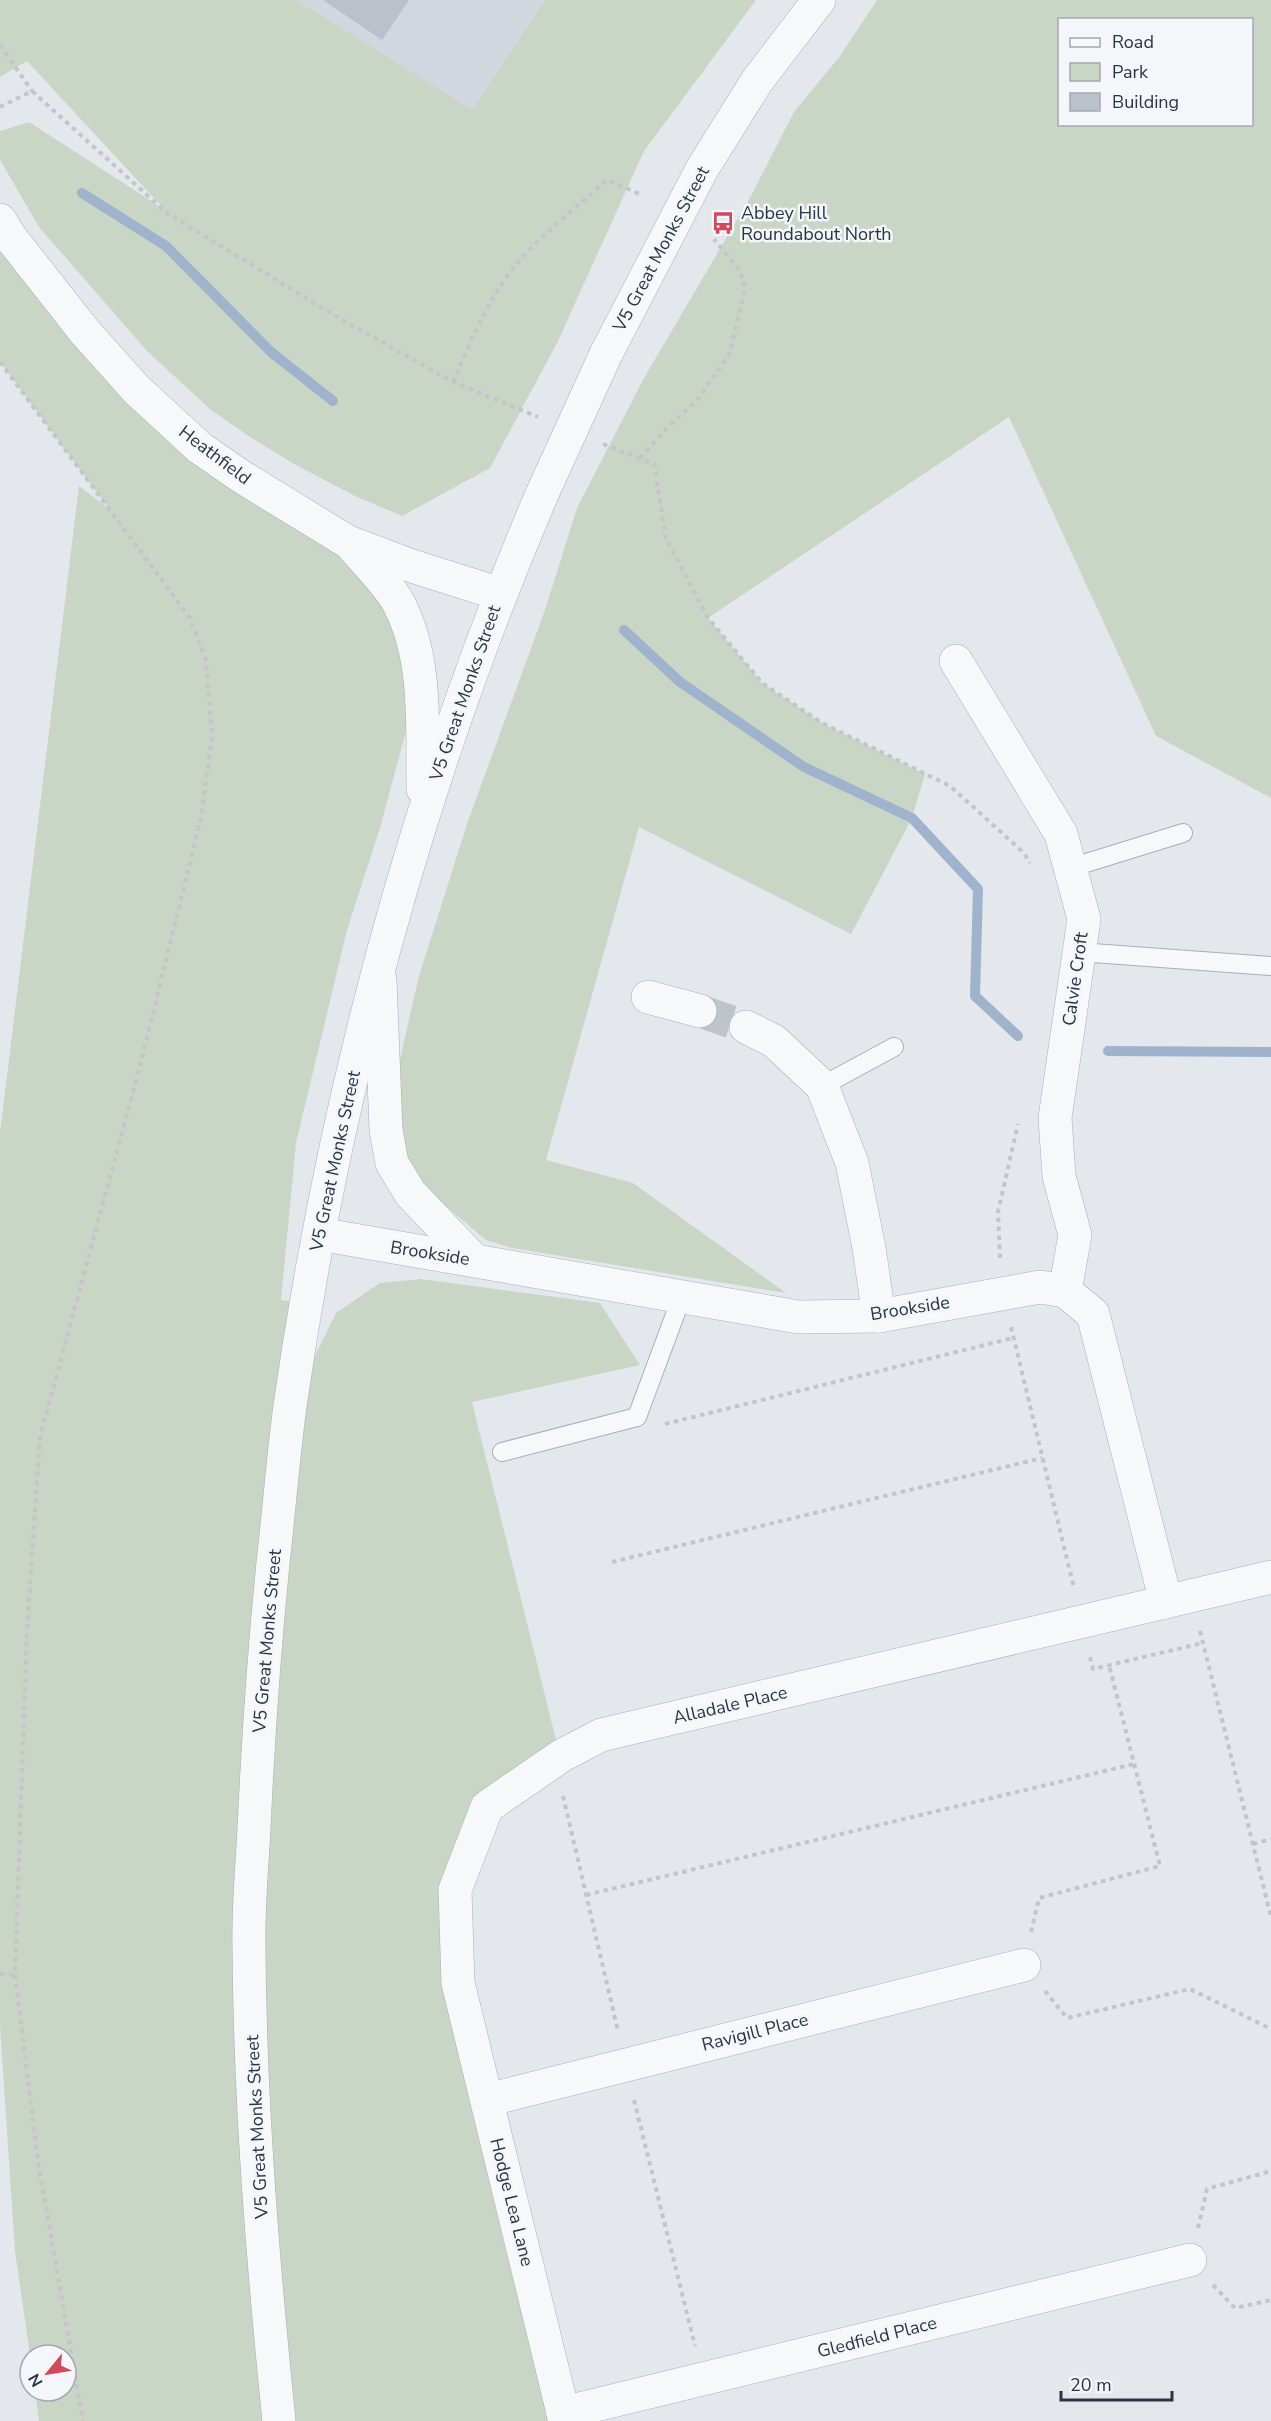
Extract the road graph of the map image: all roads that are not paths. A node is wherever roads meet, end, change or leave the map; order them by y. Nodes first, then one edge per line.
1 (819, 0) edge
2 (0, 220) edge
3 (348, 542) junction
4 (500, 594) junction
5 (956, 660) dead end
6 (424, 812) junction
7 (1183, 833) dead end
8 (1070, 868) junction
9 (1079, 952) junction
10 (380, 966) junction
11 (1270, 966) edge
12 (648, 996) dead end
13 (700, 1011) tunnel mouth
14 (746, 1027) tunnel mouth
15 (894, 1047) dead end
16 (822, 1086) junction
17 (319, 1234) junction
18 (473, 1259) junction
19 (1065, 1291) junction
20 (682, 1296) junction
21 (879, 1316) junction
22 (502, 1452) dead end
23 (1271, 1576) edge
24 (1179, 1599) junction
25 (1024, 1965) road end
26 (458, 1983) joint
27 (487, 2100) junction
28 (1190, 2260) dead end
29 (564, 2417) edge
30 (279, 2421) edge

1 - 4 street, V5 Great Monks Street, bridge
2 - 3 street, Heathfield
3 - 4 street, Heathfield
3 - 6 street
4 - 6 street, V5 Great Monks Street
5 - 8 street, Calvie Croft
6 - 10 street, V5 Great Monks Street
7 - 8 lane
8 - 9 street, Calvie Croft
9 - 11 lane
9 - 19 street, Calvie Croft
10 - 17 street, V5 Great Monks Street
10 - 18 street
12 - 13 street
14 - 16 street
15 - 16 lane
16 - 21 street
17 - 18 street, Brookside
17 - 30 street, V5 Great Monks Street
18 - 20 street, Brookside
19 - 21 street, Brookside
19 - 24 street
20 - 21 street, Brookside
20 - 22 lane
23 - 24 street
24 - 26 street, Alladale Place
25 - 27 street, Ravigill Place
26 - 27 street, Hodge Lea Lane
27 - 29 street, Hodge Lea Lane
28 - 29 street, Gledfield Place

